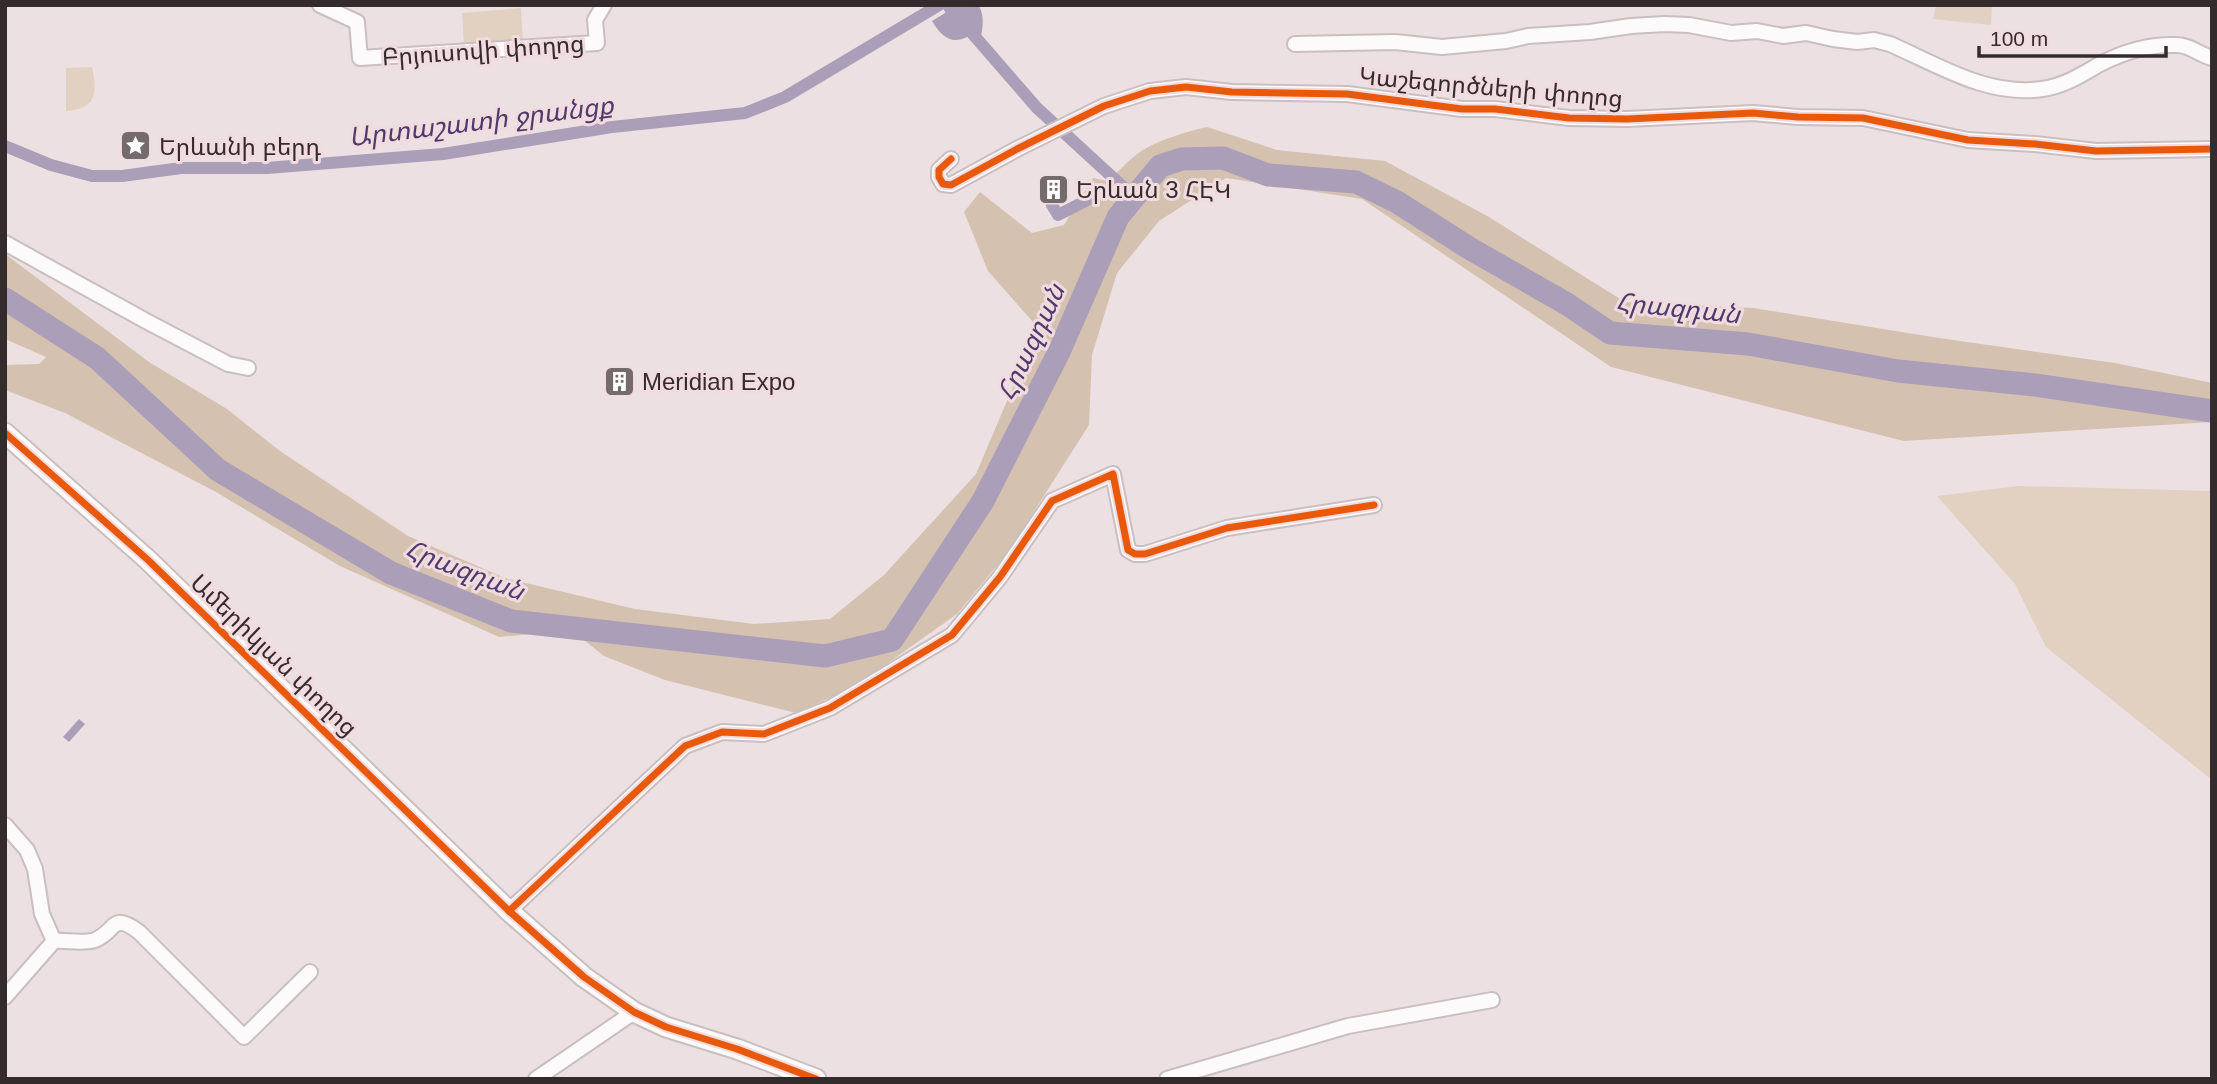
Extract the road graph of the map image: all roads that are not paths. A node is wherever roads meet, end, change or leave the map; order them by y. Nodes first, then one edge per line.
1 (320, 5) edge
2 (604, 5) edge
3 (1295, 44) dead end
4 (2212, 58) edge
5 (2212, 149) edge
6 (951, 159) dead end
7 (5, 243) edge
8 (248, 368) dead end
9 (5, 433) edge
10 (1374, 505) dead end
11 (5, 825) edge
12 (509, 911) junction
13 (54, 941) junction
14 (310, 972) dead end
15 (5, 997) edge
16 (1492, 1000) dead end
17 (634, 1012) junction
18 (536, 1079) edge
19 (816, 1079) edge
20 (1167, 1079) edge

1 - 2 street, Բրյուսովի փողոց
3 - 4 street, Կաշեգործների փողոց
5 - 6 street, Կաշեգործների փողոց
7 - 8 street
9 - 12 street, Ամերիկյան փողոց
10 - 12 street
11 - 13 street
12 - 17 street, Ամերիկյան փողոց
13 - 14 street
13 - 15 street
16 - 20 street
17 - 18 street
17 - 19 street, Ամերիկյան փողոց

